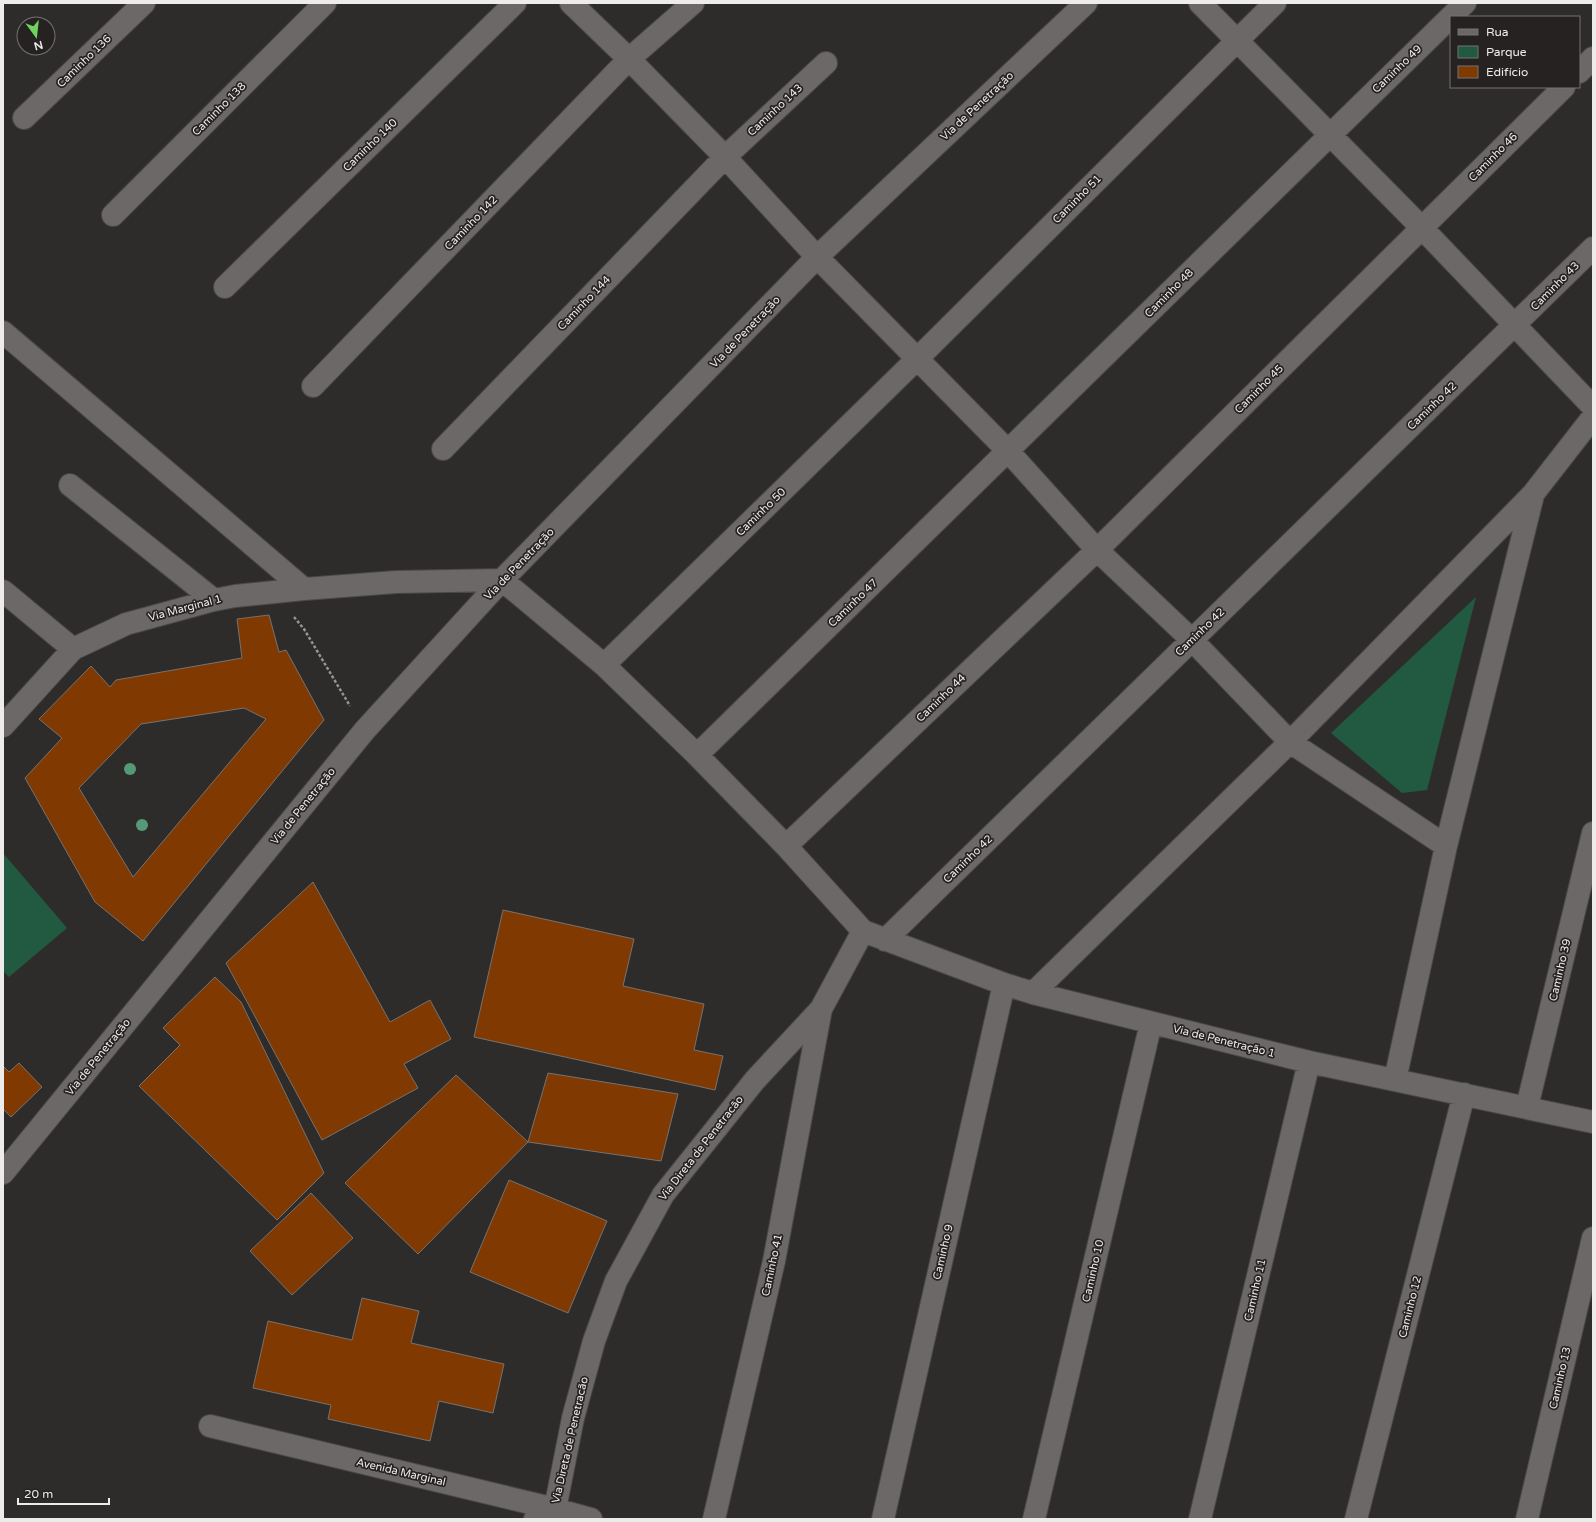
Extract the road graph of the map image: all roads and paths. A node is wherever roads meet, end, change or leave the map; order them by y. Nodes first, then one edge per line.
1 (144, 3) edge
2 (325, 3) edge
3 (515, 3) edge
4 (571, 3) edge
5 (693, 3) edge
6 (1086, 3) edge
7 (1200, 3) edge
8 (1275, 3) edge
9 (1465, 3) edge
10 (1452, 16) edge
11 (1450, 18) edge
12 (1237, 41) junction
13 (1593, 58) edge
14 (629, 59) junction
15 (826, 63) dead end
16 (1580, 71) edge
17 (1563, 88) edge
18 (24, 118) dead end
19 (1329, 135) junction
20 (725, 157) junction
21 (113, 215) dead end
22 (1422, 228) junction
23 (1593, 248) edge
24 (818, 257) junction
25 (225, 286) dead end
26 (1516, 324) junction
27 (3, 332) edge
28 (918, 358) junction
29 (313, 386) dead end
30 (1593, 407) edge
31 (1593, 417) edge
32 (443, 448) dead end
33 (1008, 451) junction
34 (70, 485) dead end
35 (1533, 494) junction
36 (1096, 550) junction
37 (502, 580) junction
38 (304, 589) junction
39 (3, 591) edge
40 (225, 598) junction
41 (288, 614) dead end
42 (1192, 640) junction
43 (73, 649) junction
44 (604, 665) junction
45 (3, 726) edge
46 (365, 730) junction
47 (1290, 742) junction
48 (697, 756) junction
49 (1593, 833) edge
50 (786, 846) junction
51 (1446, 846) junction
52 (863, 931) junction
53 (885, 940) junction
54 (1004, 984) junction
55 (1034, 993) junction
56 (821, 1009) junction
57 (1151, 1023) junction
58 (1309, 1062) junction
59 (1395, 1080) junction
60 (1464, 1094) junction
61 (1527, 1108) junction
62 (1593, 1122) edge
63 (3, 1173) edge
64 (1593, 1238) edge
65 (210, 1426) dead end
66 (572, 1515) edge
67 (536, 1519) edge
68 (714, 1519) edge
69 (883, 1519) edge
70 (1034, 1519) edge
71 (1200, 1519) edge
72 (1356, 1519) edge
73 (1527, 1519) edge

1 - 18 street, Caminho 136
2 - 21 street, Caminho 138
3 - 25 street, Caminho 140
4 - 14 street
5 - 14 street, Caminho 142
6 - 24 street, Via de Penetração
7 - 12 street
8 - 12 street, Caminho 51
9 - 10 street, Caminho 49
11 - 19 street, Caminho 49
12 - 19 street
12 - 28 street, Caminho 51
13 - 16 street
14 - 20 street
14 - 29 street, Caminho 142
15 - 20 street, Caminho 143
17 - 22 street, Caminho 46
19 - 22 street
19 - 33 street, Caminho 48
20 - 24 street
20 - 32 street, Caminho 144
22 - 26 street
22 - 36 street, Caminho 45
23 - 26 street, Caminho 43
24 - 28 street
24 - 37 street, Via de Penetração
26 - 30 street
26 - 42 street, Caminho 42
27 - 38 street
28 - 33 street
28 - 44 street, Caminho 50
31 - 35 street
33 - 36 street
33 - 48 street, Caminho 47
34 - 40 street
35 - 47 street
35 - 51 street
36 - 42 street
36 - 50 street, Caminho 44
37 - 38 street, Via Marginal 1
37 - 44 street
37 - 46 street, Via de Penetração
38 - 40 street, Via Marginal 1
39 - 43 street
40 - 43 street, Via Marginal 1
41 - 46 path
42 - 47 street
42 - 53 street, Caminho 42
43 - 45 street, Via Marginal 1
44 - 48 street
46 - 63 street, Via de Penetração
47 - 51 street
47 - 55 street
48 - 50 street
49 - 61 street, Caminho 39
50 - 52 street
51 - 59 street
52 - 53 street, Via de Penetração 1
52 - 56 street, Via Direta de Penetracão
53 - 54 street, Via de Penetração 1
54 - 55 street, Via de Penetração 1
54 - 69 street, Caminho 9
55 - 57 street, Via de Penetração 1
56 - 66 street, Via Direta de Penetracão
56 - 68 street, Caminho 41
57 - 58 street, Via de Penetração 1
57 - 70 street, Caminho 10
58 - 59 street, Via de Penetração 1
58 - 71 street, Caminho 11
59 - 60 street, Via de Penetração 1
60 - 61 street, Via de Penetração 1
60 - 72 street, Caminho 12
61 - 62 street, Via de Penetração 1
64 - 73 street, Caminho 13
65 - 66 street, Avenida Marginal
66 - 67 street, Via Direta de Penetracão

